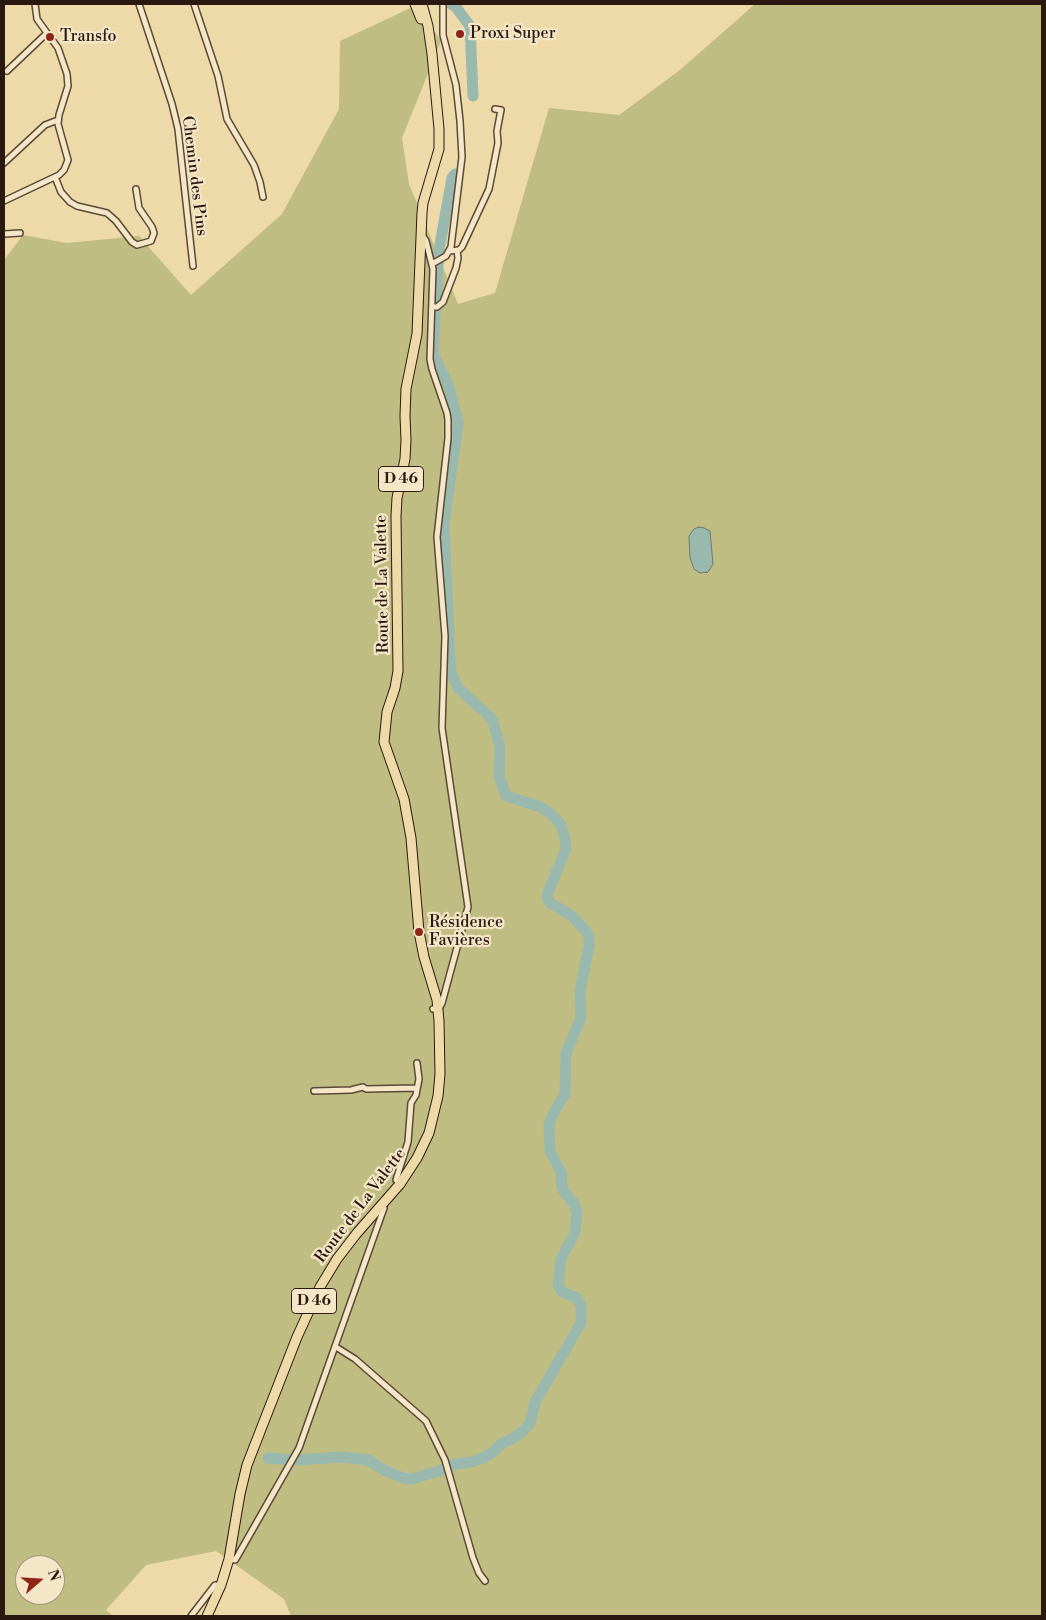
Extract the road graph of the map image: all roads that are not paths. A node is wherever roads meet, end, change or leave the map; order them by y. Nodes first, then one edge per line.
1 (36, 4) edge
2 (139, 4) edge
3 (194, 4) edge
4 (415, 4) edge
5 (422, 4) edge
6 (443, 4) edge
7 (47, 33) junction
8 (431, 42) junction
9 (7, 71) dead end
10 (495, 109) dead end
11 (58, 120) junction
12 (4, 164) edge
13 (55, 177) junction
14 (136, 189) dead end
15 (263, 197) dead end
16 (4, 201) edge
17 (20, 233) dead end
18 (4, 234) edge
19 (420, 234) junction
20 (457, 250) junction
21 (449, 251) junction
22 (436, 262) junction
23 (193, 266) dead end
24 (435, 307) junction
25 (435, 1008) junction
26 (417, 1063) dead end
27 (417, 1088) junction
28 (314, 1091) dead end
29 (400, 1184) junction
30 (382, 1205) junction
31 (336, 1347) junction
32 (229, 1559) junction
33 (485, 1581) dead end
34 (221, 1585) junction
35 (191, 1616) edge
36 (207, 1616) edge

1 - 7 street
2 - 23 street, Chemin des Pins
3 - 15 street
4 - 8 main road, Route de La Valette / D 46
5 - 8 main road, Route de La Valette / D 46
6 - 21 street
7 - 9 street
7 - 11 street
8 - 19 main road, Route de La Valette / D 46
10 - 20 street
11 - 12 street
11 - 13 street
13 - 14 street
13 - 16 street
17 - 18 street
19 - 22 street
19 - 25 main road, Route de La Valette / D 46
20 - 21 street
20 - 24 street
21 - 22 street
22 - 24 street
24 - 25 street
25 - 29 main road, Route de La Valette / D 46
26 - 27 street
27 - 28 street
27 - 29 street
29 - 30 main road, Route de La Valette / D 46
30 - 31 street
30 - 32 main road, Route de La Valette / D 46
31 - 32 street
31 - 33 street
32 - 34 main road, Route de La Valette / D 46
34 - 35 street
34 - 36 main road, D 46

